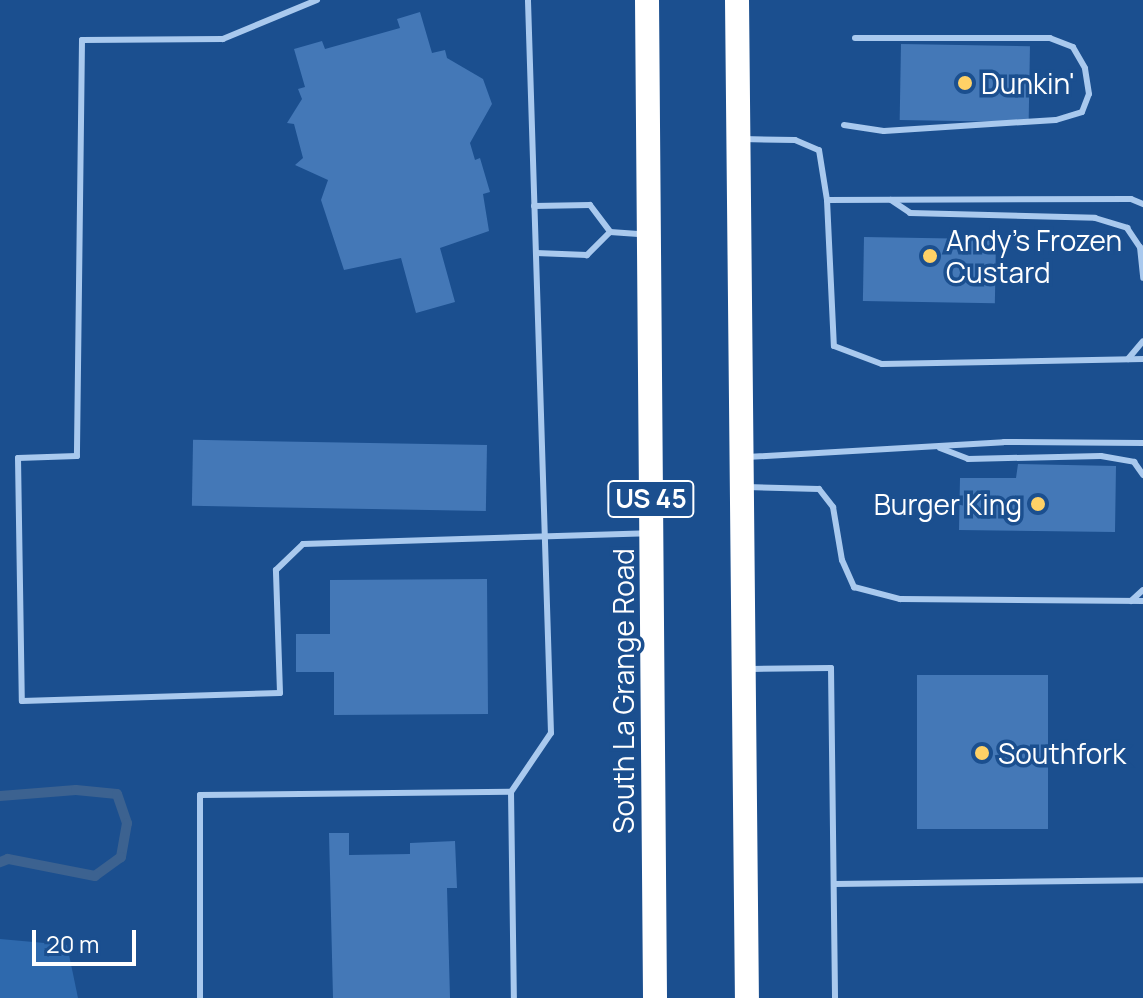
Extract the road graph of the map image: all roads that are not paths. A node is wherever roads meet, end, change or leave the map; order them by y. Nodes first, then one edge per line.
1 (317, 0) edge
2 (528, 0) edge
3 (647, 0) edge
4 (737, 0) edge
5 (855, 38) dead end
6 (844, 125) dead end
7 (739, 139) junction
8 (827, 200) junction
9 (891, 200) junction
10 (1143, 204) edge
11 (534, 206) junction
12 (610, 232) junction
13 (647, 234) junction
14 (536, 253) junction
15 (1143, 278) edge
16 (1143, 341) edge
17 (1128, 359) junction
18 (1143, 359) edge
19 (1143, 443) edge
20 (937, 447) junction
21 (742, 457) junction
22 (1143, 475) edge
23 (742, 487) junction
24 (651, 533) junction
25 (544, 534) junction
26 (1143, 590) edge
27 (1131, 601) junction
28 (1143, 601) edge
29 (744, 669) junction
30 (511, 792) junction
31 (1143, 880) edge
32 (834, 884) junction
33 (200, 998) edge
34 (514, 998) edge
35 (655, 998) edge
36 (747, 998) edge
37 (835, 998) edge

1 - 25 lane
2 - 11 lane
3 - 13 highway, South La Grange Road / US 45
4 - 7 highway
5 - 6 lane
7 - 8 lane
7 - 21 highway
8 - 9 lane
8 - 17 lane
9 - 10 lane
9 - 15 lane
11 - 12 lane
11 - 14 lane
12 - 13 lane
12 - 14 lane
13 - 24 highway, South La Grange Road / US 45
14 - 25 lane
16 - 17 lane
17 - 18 lane
19 - 20 lane
20 - 21 lane
20 - 22 lane
21 - 23 highway
23 - 27 lane
23 - 29 highway
24 - 25 lane
24 - 35 highway, South La Grange Road / US 45
25 - 30 lane
26 - 27 lane
27 - 28 lane
29 - 32 lane
29 - 36 highway
30 - 33 lane
30 - 34 lane
31 - 32 lane
32 - 37 lane

